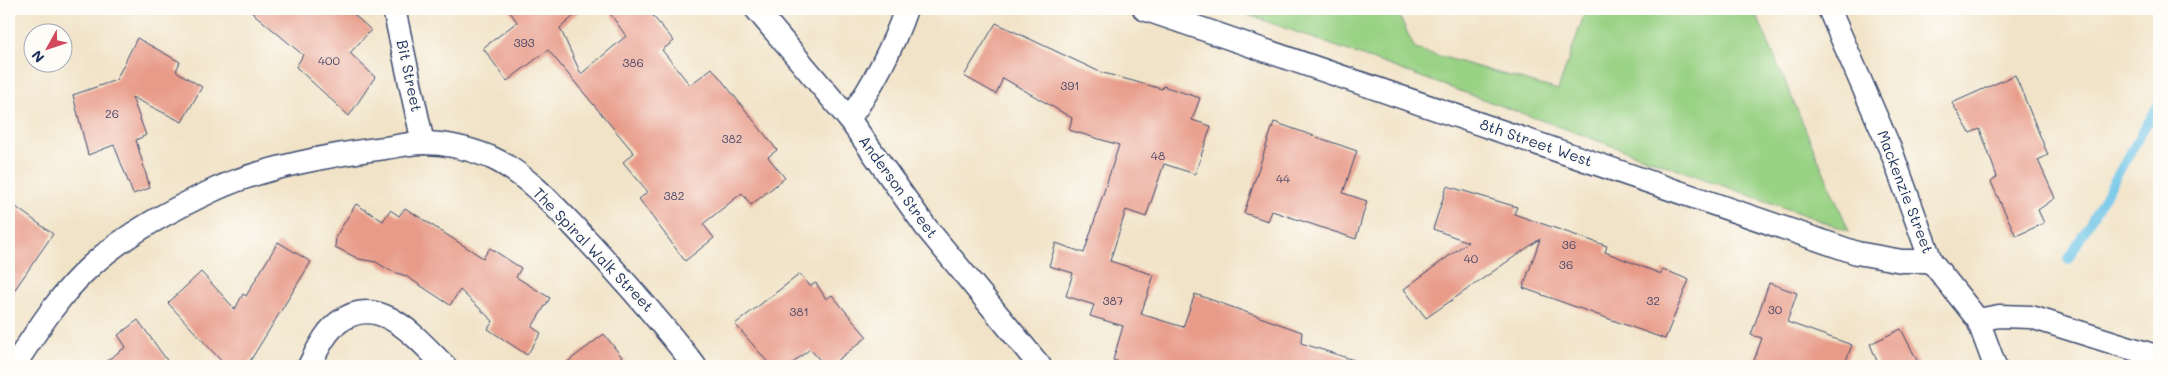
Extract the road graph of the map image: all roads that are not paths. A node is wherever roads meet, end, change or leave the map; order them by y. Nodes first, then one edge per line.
1 (394, 9) edge
2 (756, 9) edge
3 (906, 9) edge
4 (1144, 9) edge
5 (1829, 9) edge
6 (849, 119) junction
7 (422, 143) junction
8 (1931, 261) junction
9 (1978, 320) junction
10 (2159, 357) edge
11 (14, 366) edge
12 (309, 366) edge
13 (445, 366) edge
14 (695, 366) edge
15 (1040, 366) edge
16 (1995, 366) edge

1 - 7 street, Bit Street
2 - 6 street, Anderson Street
3 - 6 street
4 - 8 street, 8th Street West
5 - 8 street, Mackenzie Street
6 - 15 street, Anderson Street
7 - 11 street, The Spiral Walk Street
7 - 14 street, The Spiral Walk Street
8 - 9 street, Mackenzie Street
9 - 10 street
9 - 16 street, Mackenzie Street
12 - 13 street

